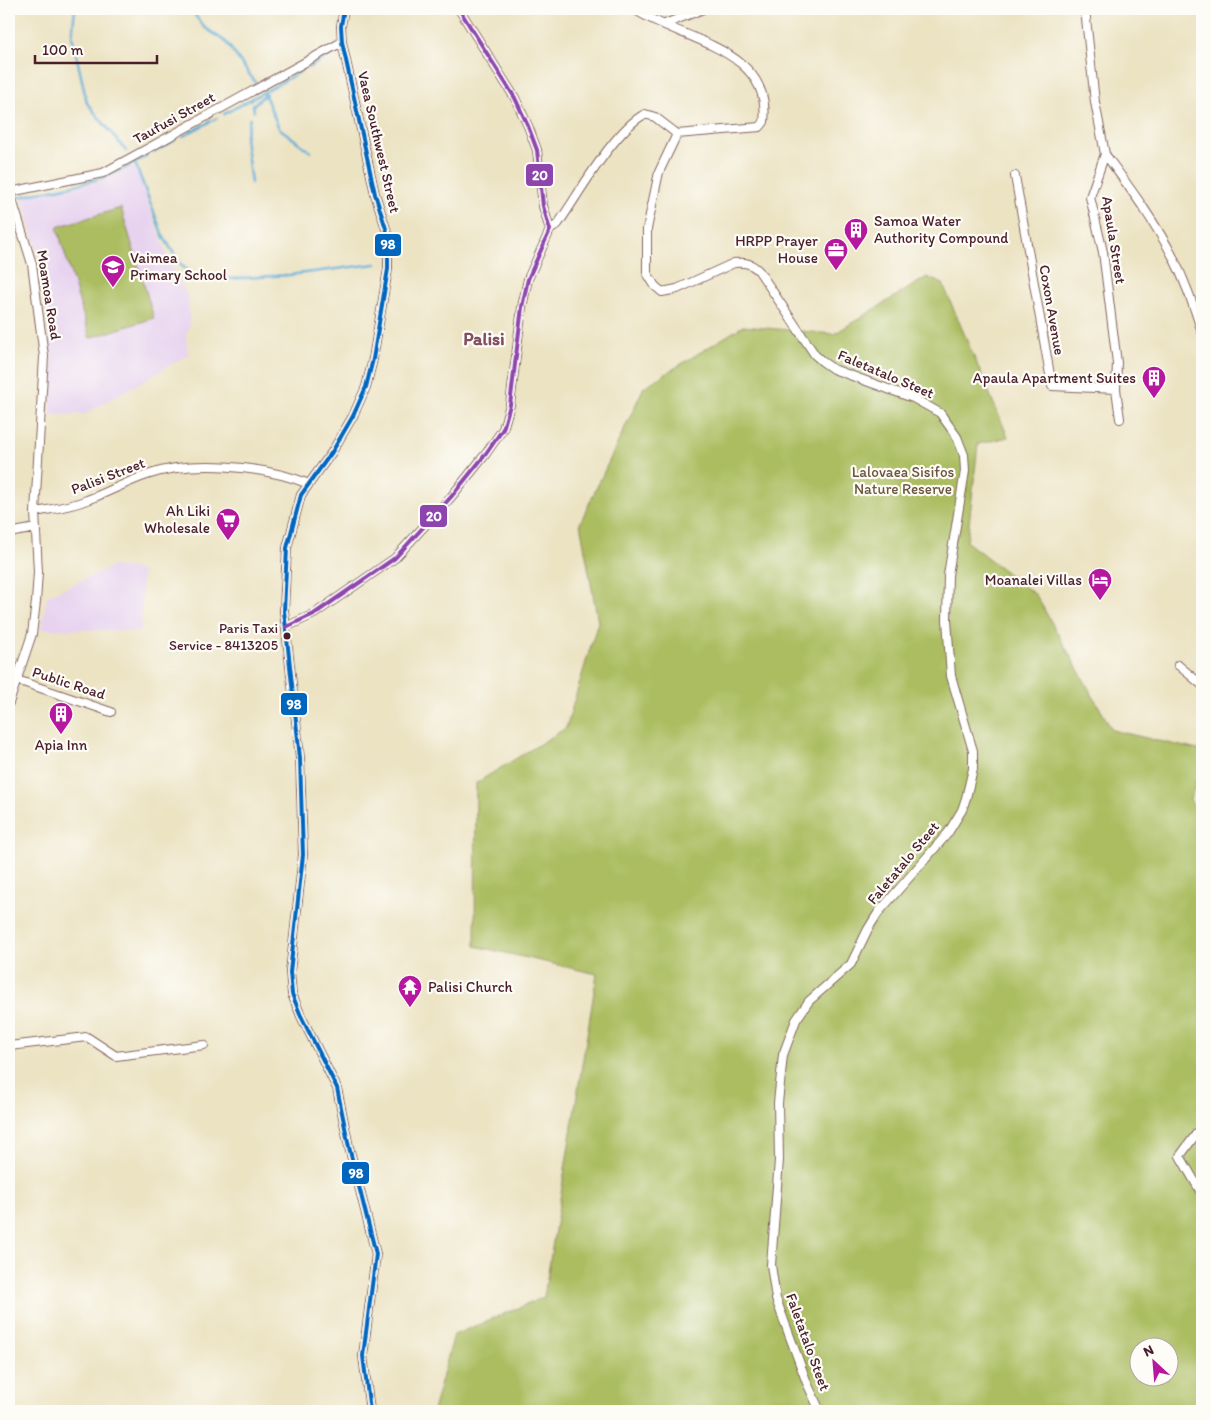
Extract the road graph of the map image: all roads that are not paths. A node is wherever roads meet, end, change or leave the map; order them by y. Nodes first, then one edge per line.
1 (344, 9) edge
2 (459, 9) edge
3 (634, 9) edge
4 (703, 9) edge
5 (1085, 9) edge
6 (664, 24) junction
7 (342, 42) junction
8 (677, 134) junction
9 (1105, 154) junction
10 (1015, 176) dead end
11 (9, 191) edge
12 (550, 230) junction
13 (1202, 332) edge
14 (1116, 389) junction
15 (1120, 419) dead end
16 (309, 484) junction
17 (35, 512) junction
18 (36, 528) junction
19 (9, 533) edge
20 (286, 627) junction
21 (1178, 665) dead end
22 (17, 680) junction
23 (1202, 685) edge
24 (9, 703) edge
25 (111, 712) dead end
26 (204, 1045) dead end
27 (9, 1046) edge
28 (1202, 1126) edge
29 (1202, 1194) edge
30 (370, 1411) edge
31 (820, 1411) edge

1 - 7 street, Vaea Southwest Street
2 - 12 street
3 - 6 street
4 - 6 street
5 - 9 street
6 - 8 street
7 - 11 street, Taufusi Street
7 - 16 street, Vaea Southwest Street
8 - 12 street
8 - 31 street, Faletatalo Steet
9 - 13 street
9 - 14 street, Apaula Street
10 - 14 street, Coxon Avenue
11 - 17 street, Moamoa Road
12 - 20 street
14 - 15 street, Apaula Street
16 - 17 street, Palisi Street
16 - 20 street, Vaea Southwest Street
17 - 18 street, Moamoa Road
18 - 19 street
18 - 22 street, Moamoa Road
20 - 30 street, Vaea Southwest Street
21 - 23 street
22 - 24 street, Moamoa Road
22 - 25 street, Public Road
26 - 27 street
28 - 29 street

